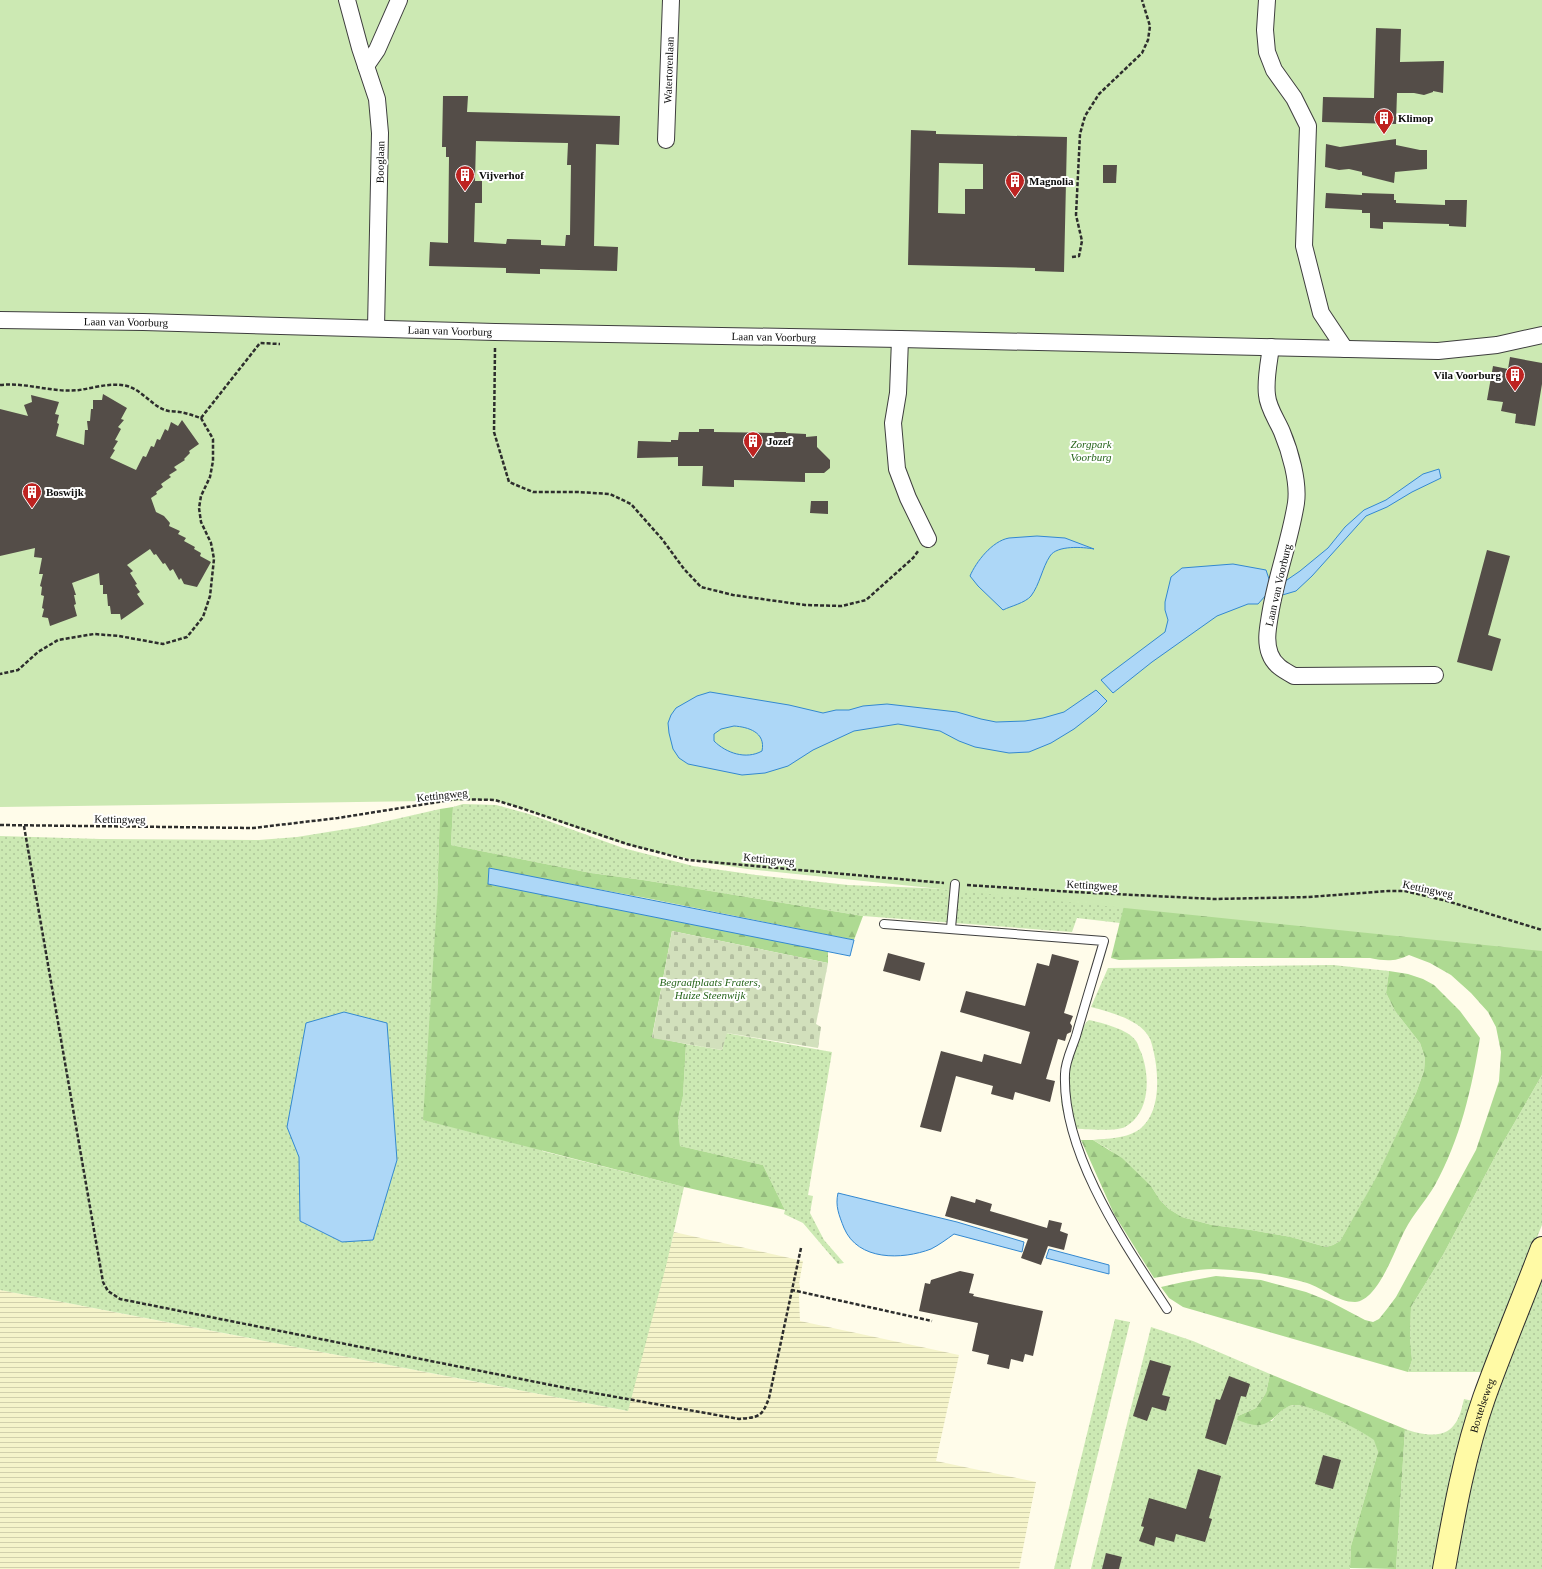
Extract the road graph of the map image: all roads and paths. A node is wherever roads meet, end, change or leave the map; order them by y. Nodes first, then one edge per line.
1 (347, 0) edge
2 (399, 0) edge
3 (671, 0) edge
4 (1142, 0) edge
5 (1267, 0) edge
6 (366, 66) junction
7 (666, 140) dead end
8 (1072, 257) dead end
9 (0, 320) edge
10 (376, 328) junction
11 (495, 332) junction
12 (1542, 335) edge
13 (900, 339) junction
14 (284, 344) dead end
15 (1271, 347) junction
16 (1345, 349) junction
17 (0, 385) edge
18 (200, 418) junction
19 (928, 539) joint
20 (0, 674) edge
21 (1435, 675) dead end
22 (0, 825) edge
23 (24, 826) junction
24 (955, 884) junction
25 (884, 924) dead end
26 (951, 928) junction
27 (1542, 930) edge
28 (801, 1248) dead end
29 (1542, 1248) edge
30 (792, 1290) junction
31 (1167, 1309) dead end
32 (932, 1321) dead end
33 (1444, 1569) edge

1 - 6 street, Booglaan
2 - 6 street
3 - 7 street, Watertorenlaan
4 - 8 path
5 - 16 street
6 - 10 street, Booglaan
9 - 10 street, Laan van Voorburg
10 - 11 street, Laan van Voorburg
11 - 13 street, Laan van Voorburg
11 - 19 path
12 - 16 street, Laan van Voorburg
13 - 15 street, Laan van Voorburg
13 - 19 street
14 - 18 path
15 - 16 street, Laan van Voorburg
15 - 21 street, Laan van Voorburg
17 - 18 path
18 - 20 path
22 - 23 path, Kettingweg
23 - 24 path, Kettingweg
23 - 30 path
24 - 26 lane
24 - 27 path, Kettingweg
25 - 26 lane
26 - 31 lane
28 - 30 path
29 - 33 street, Boxtelseweg
30 - 32 path

